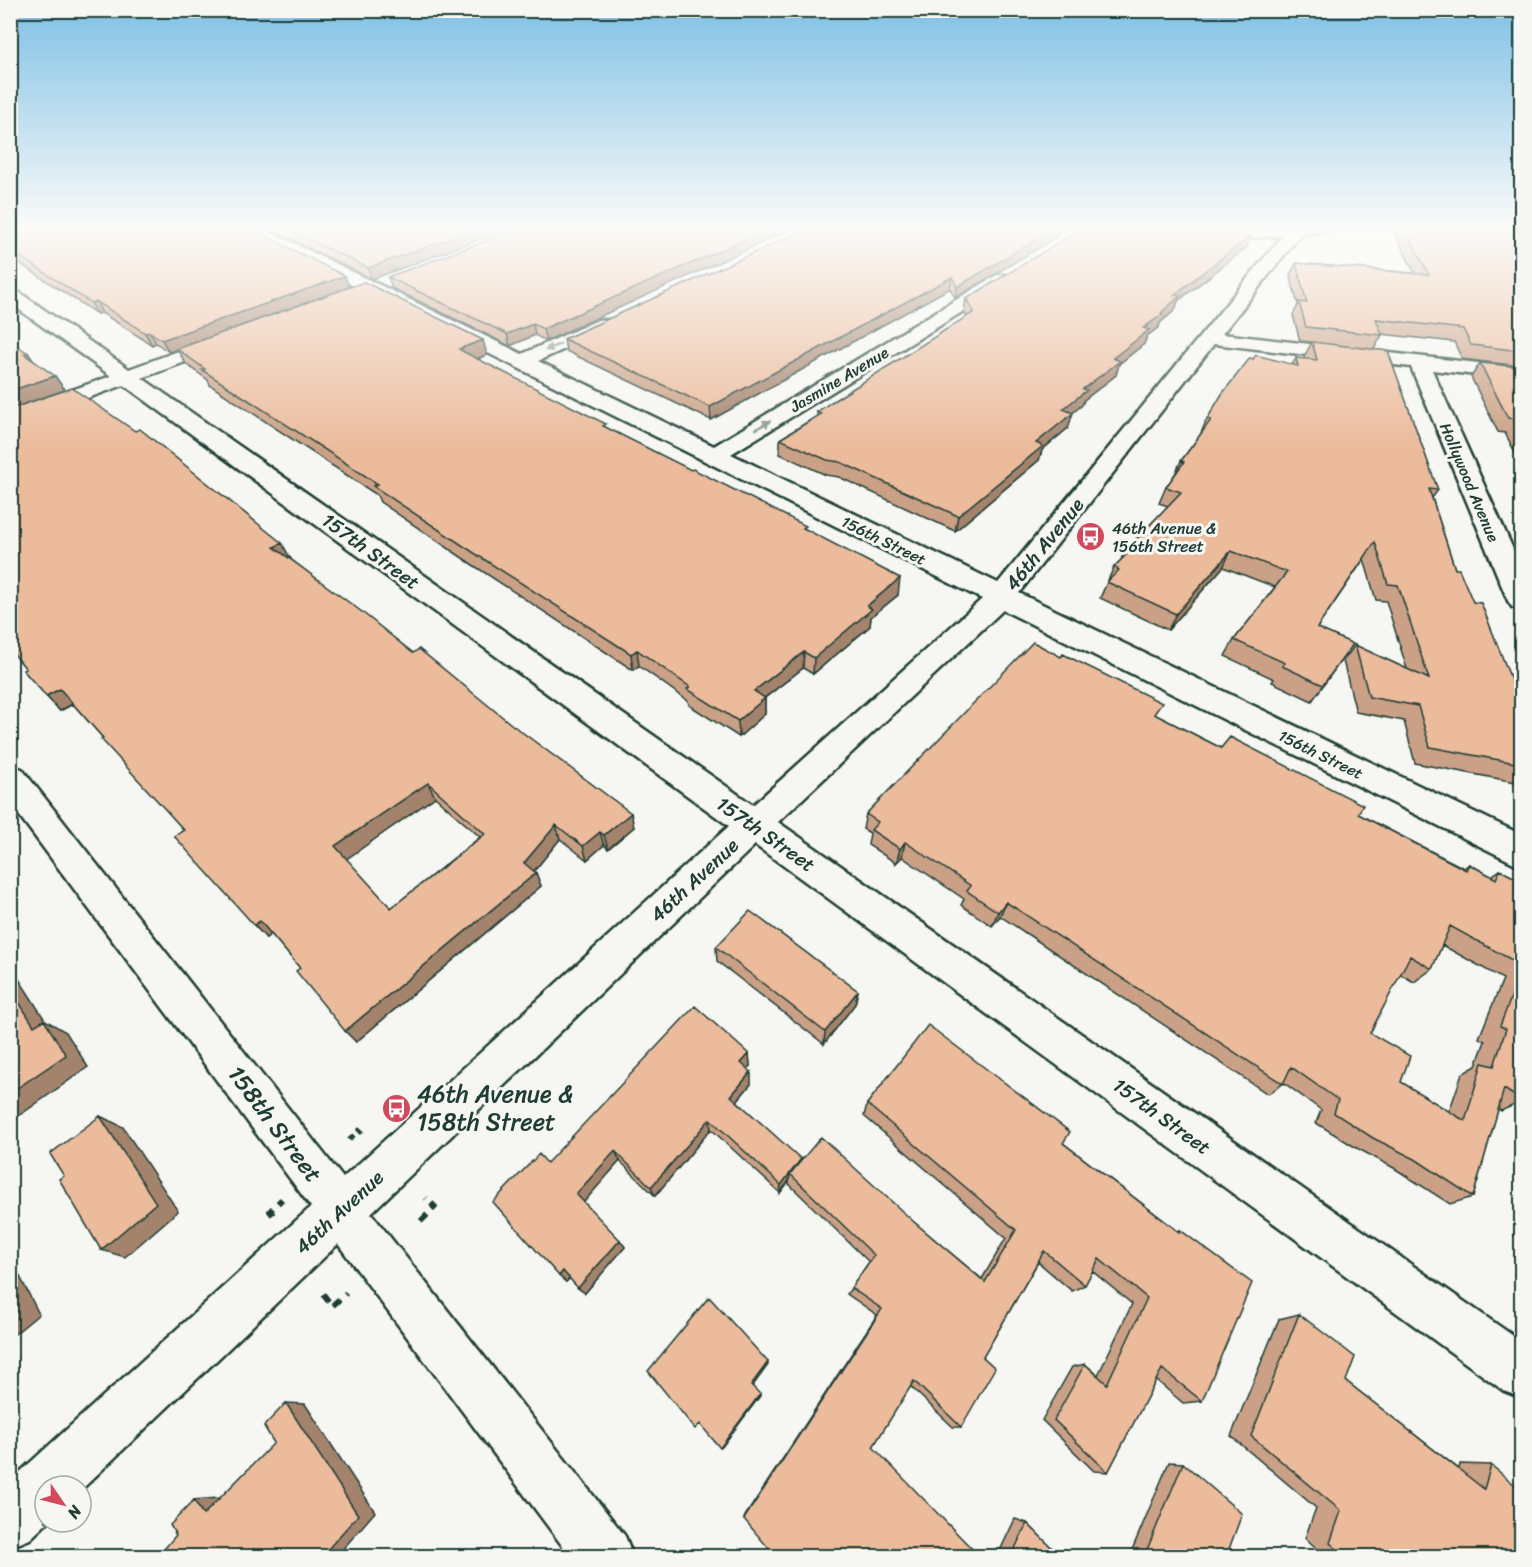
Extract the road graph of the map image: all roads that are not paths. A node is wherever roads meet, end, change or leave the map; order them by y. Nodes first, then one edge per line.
1 (19, 300) edge
2 (395, 300) edge
3 (968, 300) edge
4 (1243, 300) edge
5 (622, 316) edge
6 (242, 335) edge
7 (1210, 338) junction
8 (522, 362) junction
9 (1419, 362) junction
10 (1521, 374) edge
11 (127, 377) junction
12 (10, 420) edge
13 (713, 456) junction
14 (1001, 597) junction
15 (1521, 601) edge
16 (10, 778) edge
17 (753, 825) junction
18 (1521, 852) edge
19 (340, 1210) junction
20 (1521, 1373) edge
21 (58, 1474) edge
22 (33, 1497) edge
23 (10, 1519) edge
24 (605, 1557) edge

1 - 11 street, 157th Street
2 - 8 street, 156th Street
13 -> 3 street, Jasmine Avenue
4 - 7 street, 46th Avenue
5 -> 8 street
6 - 11 street
7 - 9 street
7 - 14 street, 46th Avenue
8 - 13 street, 156th Street
9 - 10 street
9 - 15 street, Hollywood Avenue
11 - 12 street
11 - 17 street, 157th Street
13 - 14 street, 156th Street
14 - 17 street, 46th Avenue
14 - 18 street, 156th Street
16 - 19 street, 158th Street
17 - 19 street, 46th Avenue
17 - 20 street, 157th Street
19 - 21 street, 46th Avenue
19 - 24 street, 158th Street
22 - 23 street, 46th Avenue

